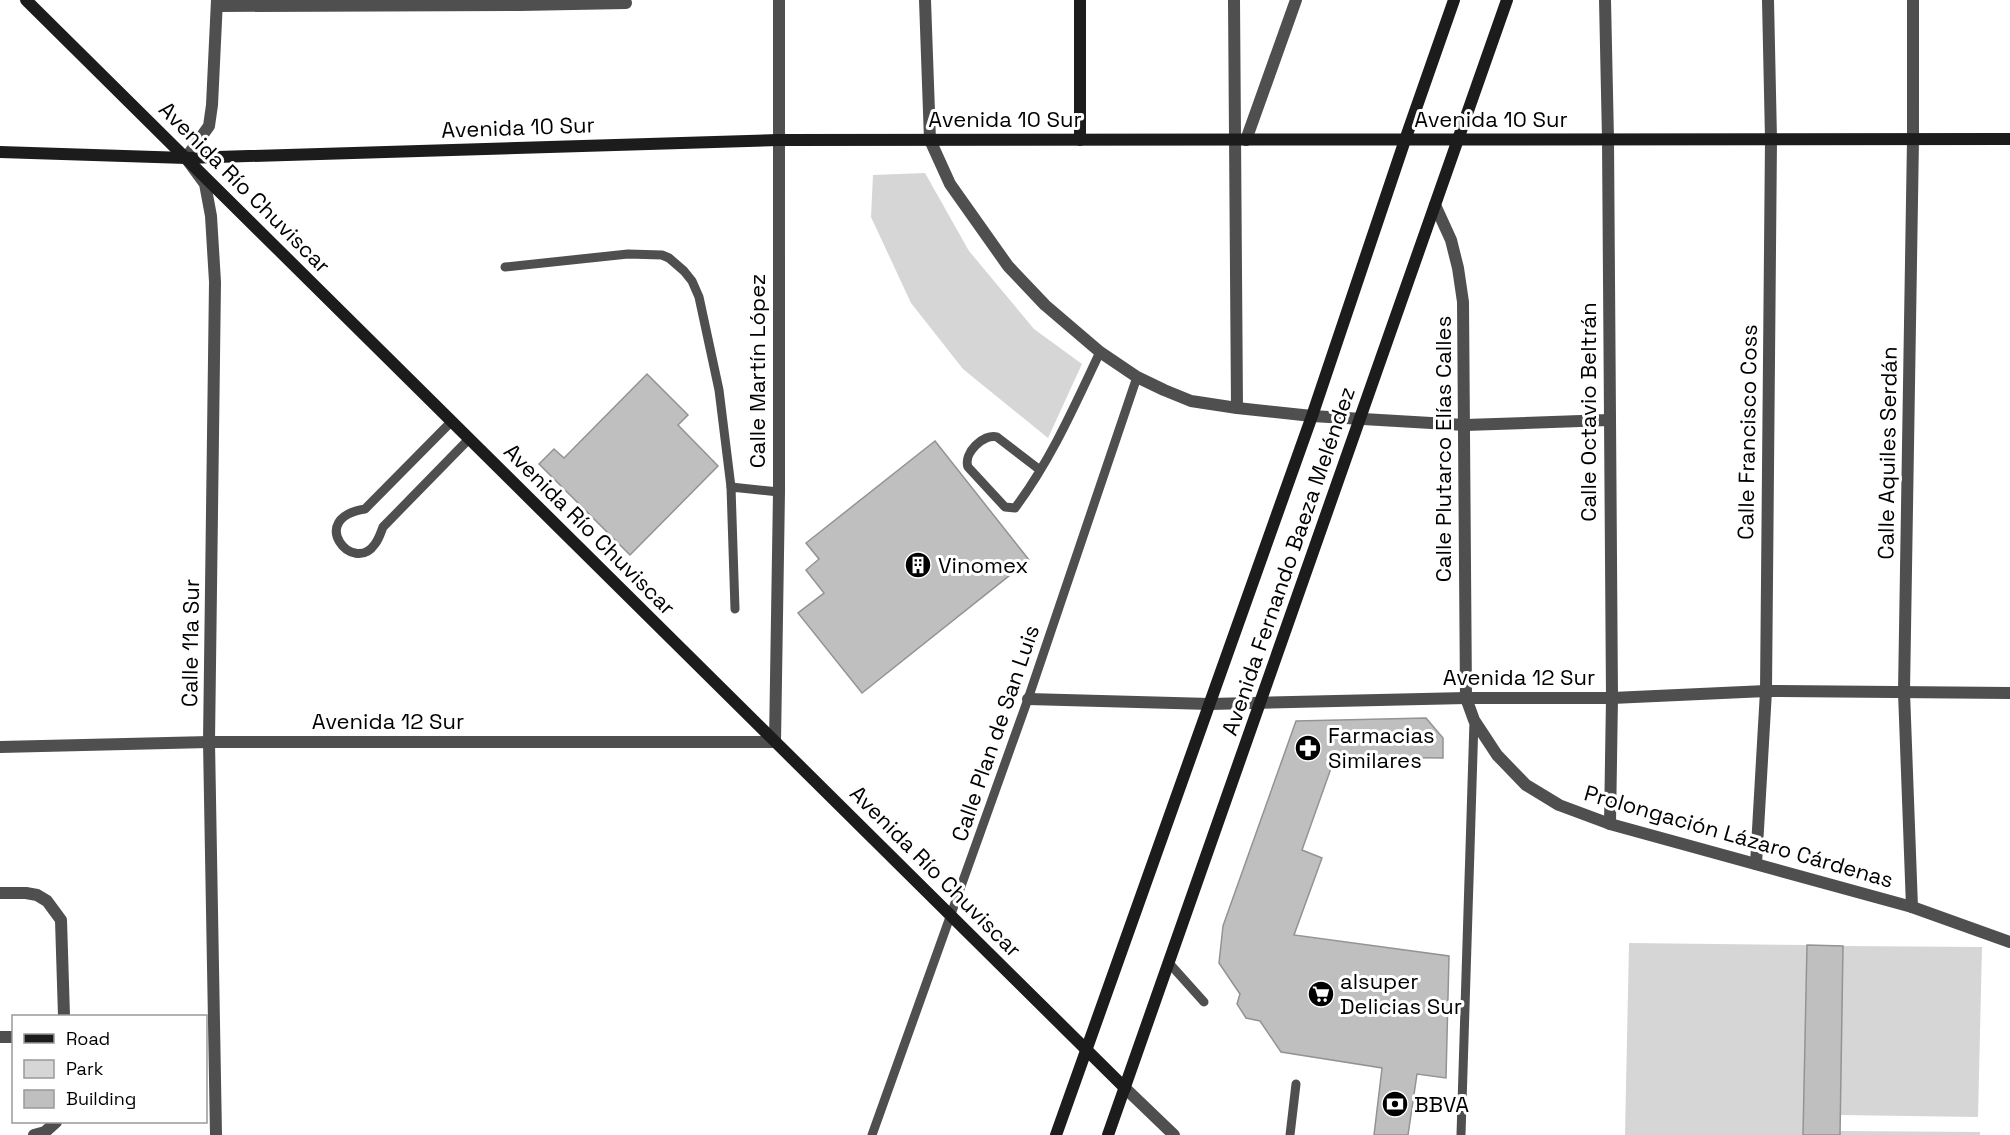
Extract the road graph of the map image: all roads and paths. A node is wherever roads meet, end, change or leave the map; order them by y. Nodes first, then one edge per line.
1 (26, 0) edge
2 (779, 0) edge
3 (925, 0) edge
4 (1080, 0) edge
5 (1234, 0) edge
6 (1296, 0) edge
7 (1454, 0) edge
8 (1507, 0) edge
9 (1605, 0) edge
10 (1768, 0) edge
11 (1912, 0) edge
12 (217, 3) edge
13 (520, 3) edge
14 (626, 3) dead end
15 (1608, 139) junction
16 (1771, 139) junction
17 (1913, 139) junction
18 (2010, 139) edge
19 (778, 140) junction
20 (930, 140) junction
21 (1080, 140) junction
22 (1240, 140) junction
23 (1405, 140) junction
24 (1458, 140) junction
25 (0, 152) edge
26 (186, 158) junction
27 (1435, 205) junction
28 (505, 267) dead end
29 (1100, 351) junction
30 (1137, 377) junction
31 (1237, 408) junction
32 (1312, 416) junction
33 (1360, 419) junction
34 (1609, 420) junction
35 (452, 421) junction
36 (1465, 425) junction
37 (469, 439) junction
38 (1040, 470) junction
39 (731, 487) junction
40 (779, 492) junction
41 (735, 609) dead end
42 (1766, 691) junction
43 (1904, 692) junction
44 (2010, 693) edge
45 (1466, 698) junction
46 (1612, 698) junction
47 (1028, 699) junction
48 (1260, 702) junction
49 (1210, 704) junction
50 (1474, 720) junction
51 (209, 742) junction
52 (776, 742) junction
53 (0, 747) edge
54 (1610, 824) junction
55 (1756, 864) junction
56 (0, 893) edge
57 (1912, 907) junction
58 (952, 916) junction
59 (2010, 942) edge
60 (1169, 963) junction
61 (1204, 1002) dead end
62 (64, 1015) edge
63 (1086, 1049) junction
64 (1296, 1084) dead end
65 (1125, 1088) junction
66 (55, 1123) edge
67 (34, 1135) edge
68 (216, 1135) edge
69 (872, 1135) edge
70 (1056, 1135) edge
71 (1108, 1135) edge
72 (1174, 1135) edge
73 (1290, 1135) edge
74 (1461, 1135) edge

1 - 26 main road, Avenida Río Chuviscar
2 - 19 street, Calle Martín López
3 - 20 street
4 - 21 main road
5 - 22 street
6 - 22 street
7 - 23 main road, Avenida Fernando Baeza Meléndez
8 - 24 main road, Avenida Fernando Baeza Meléndez
9 - 15 street, Calle Octavio Beltrán
10 - 16 street, Calle Francisco Coss
11 - 17 street, Calle Aquiles Serdán
12 - 13 street
12 - 26 street
13 - 14 street
15 - 16 main road, Avenida 10 Sur
15 - 24 main road, Avenida 10 Sur
15 - 34 street, Calle Octavio Beltrán
16 - 17 main road, Avenida 10 Sur
16 - 42 street, Calle Francisco Coss
17 - 18 main road, Avenida 10 Sur
17 - 43 street, Calle Aquiles Serdán
19 - 20 main road, Avenida 10 Sur
19 - 26 main road, Avenida 10 Sur
19 - 40 street, Calle Martín López
20 - 21 main road, Avenida 10 Sur
20 - 29 street
21 - 22 main road, Avenida 10 Sur
22 - 23 main road, Avenida 10 Sur
22 - 31 street
23 - 24 main road, Avenida 10 Sur
23 - 32 main road, Avenida Fernando Baeza Meléndez
24 - 27 main road, Avenida Fernando Baeza Meléndez
25 - 26 main road, Avenida 10 Sur
26 - 35 main road, Avenida Río Chuviscar
26 - 51 street, Calle 11a Sur
27 - 33 main road, Avenida Fernando Baeza Meléndez
27 - 36 street, Calle Plutarco Elías Calles
28 - 39 lane
29 - 30 street
29 - 38 lane
30 - 31 street
30 - 47 lane, Calle Plan de San Luis
31 - 32 street
32 - 33 street
32 - 49 main road, Avenida Fernando Baeza Meléndez
33 - 36 street
33 - 48 main road, Avenida Fernando Baeza Meléndez
34 - 36 street
34 - 46 street, Calle Octavio Beltrán
35 - 37 main road, Avenida Río Chuviscar
35 - 37 lane
36 - 45 street, Calle Plutarco Elías Calles
37 - 52 main road, Avenida Río Chuviscar
38 - 38 lane
39 - 40 lane
39 - 41 lane
40 - 52 street, Calle Martín López
42 - 43 street, Avenida 12 Sur
42 - 46 street, Avenida 12 Sur
42 - 55 street, Calle Francisco Coss
43 - 44 street, Avenida 12 Sur
43 - 57 street, Calle Aquiles Serdán
45 - 46 street, Avenida 12 Sur
45 - 48 street, Avenida 12 Sur
45 - 50 street, Prolongación Lázaro Cárdenas
46 - 54 street, Calle Octavio Beltrán
47 - 49 street, Avenida 12 Sur
47 - 58 lane, Calle Plan de San Luis
48 - 49 street, Avenida 12 Sur
48 - 60 main road, Avenida Fernando Baeza Meléndez
49 - 63 main road, Avenida Fernando Baeza Meléndez
50 - 54 street, Prolongación Lázaro Cárdenas
50 - 74 lane
51 - 52 street, Avenida 12 Sur
51 - 53 street, Avenida 12 Sur
51 - 68 street, Calle 11a Sur
52 - 58 main road, Avenida Río Chuviscar
54 - 55 street, Prolongación Lázaro Cárdenas
55 - 57 street, Prolongación Lázaro Cárdenas
56 - 62 street
57 - 59 street, Prolongación Lázaro Cárdenas
58 - 63 main road, Avenida Río Chuviscar
58 - 69 lane, Calle Plan de San Luis
60 - 61 lane
60 - 65 main road, Avenida Fernando Baeza Meléndez
63 - 65 main road, Avenida Río Chuviscar
63 - 70 main road, Avenida Fernando Baeza Meléndez
64 - 73 lane
65 - 71 main road, Avenida Fernando Baeza Meléndez
65 - 72 street
66 - 67 street

